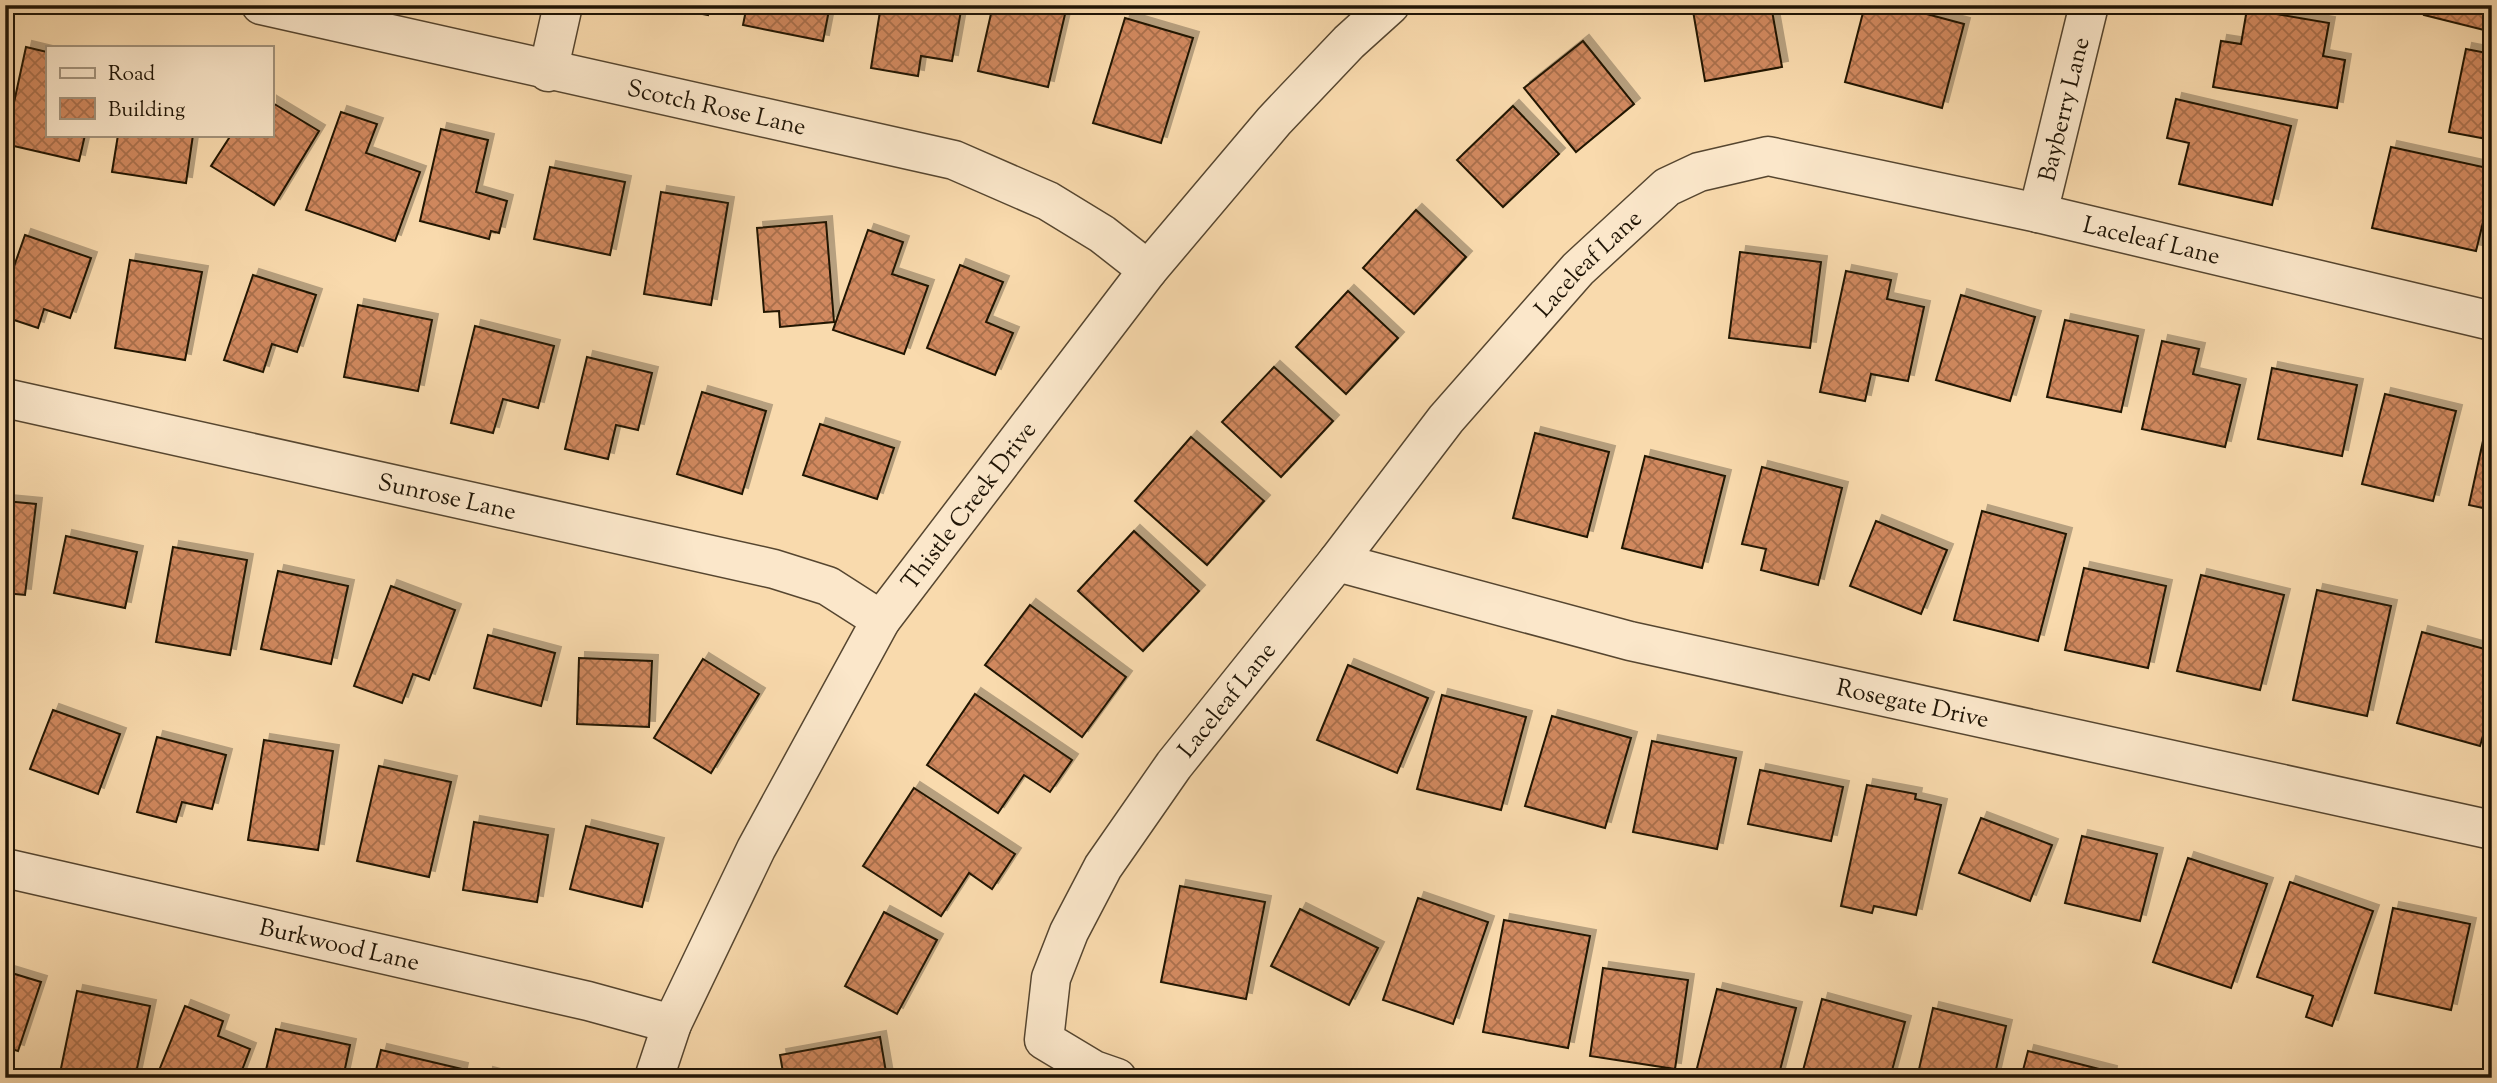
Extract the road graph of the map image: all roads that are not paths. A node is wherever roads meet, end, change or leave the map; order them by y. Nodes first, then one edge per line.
1 (261, 5) edge
2 (563, 5) edge
3 (1390, 5) edge
4 (2089, 5) edge
5 (548, 72) junction
6 (2038, 213) junction
7 (1148, 271) junction
8 (2492, 321) edge
9 (5, 398) edge
10 (1337, 562) junction
11 (881, 620) junction
12 (2492, 830) edge
13 (5, 868) edge
14 (672, 1024) junction
15 (654, 1078) edge
16 (1117, 1078) edge

1 - 5 street, Scotch Rose Lane
2 - 5 street
3 - 7 street, Thistle Creek Drive
4 - 6 street, Bayberry Lane
5 - 7 street, Scotch Rose Lane
6 - 8 street, Laceleaf Lane
6 - 10 street, Laceleaf Lane
7 - 11 street, Thistle Creek Drive
9 - 11 street, Sunrose Lane
10 - 12 street, Rosegate Drive
10 - 16 street, Laceleaf Lane
11 - 14 street, Thistle Creek Drive
13 - 14 street, Burkwood Lane
14 - 15 street, Thistle Creek Drive

